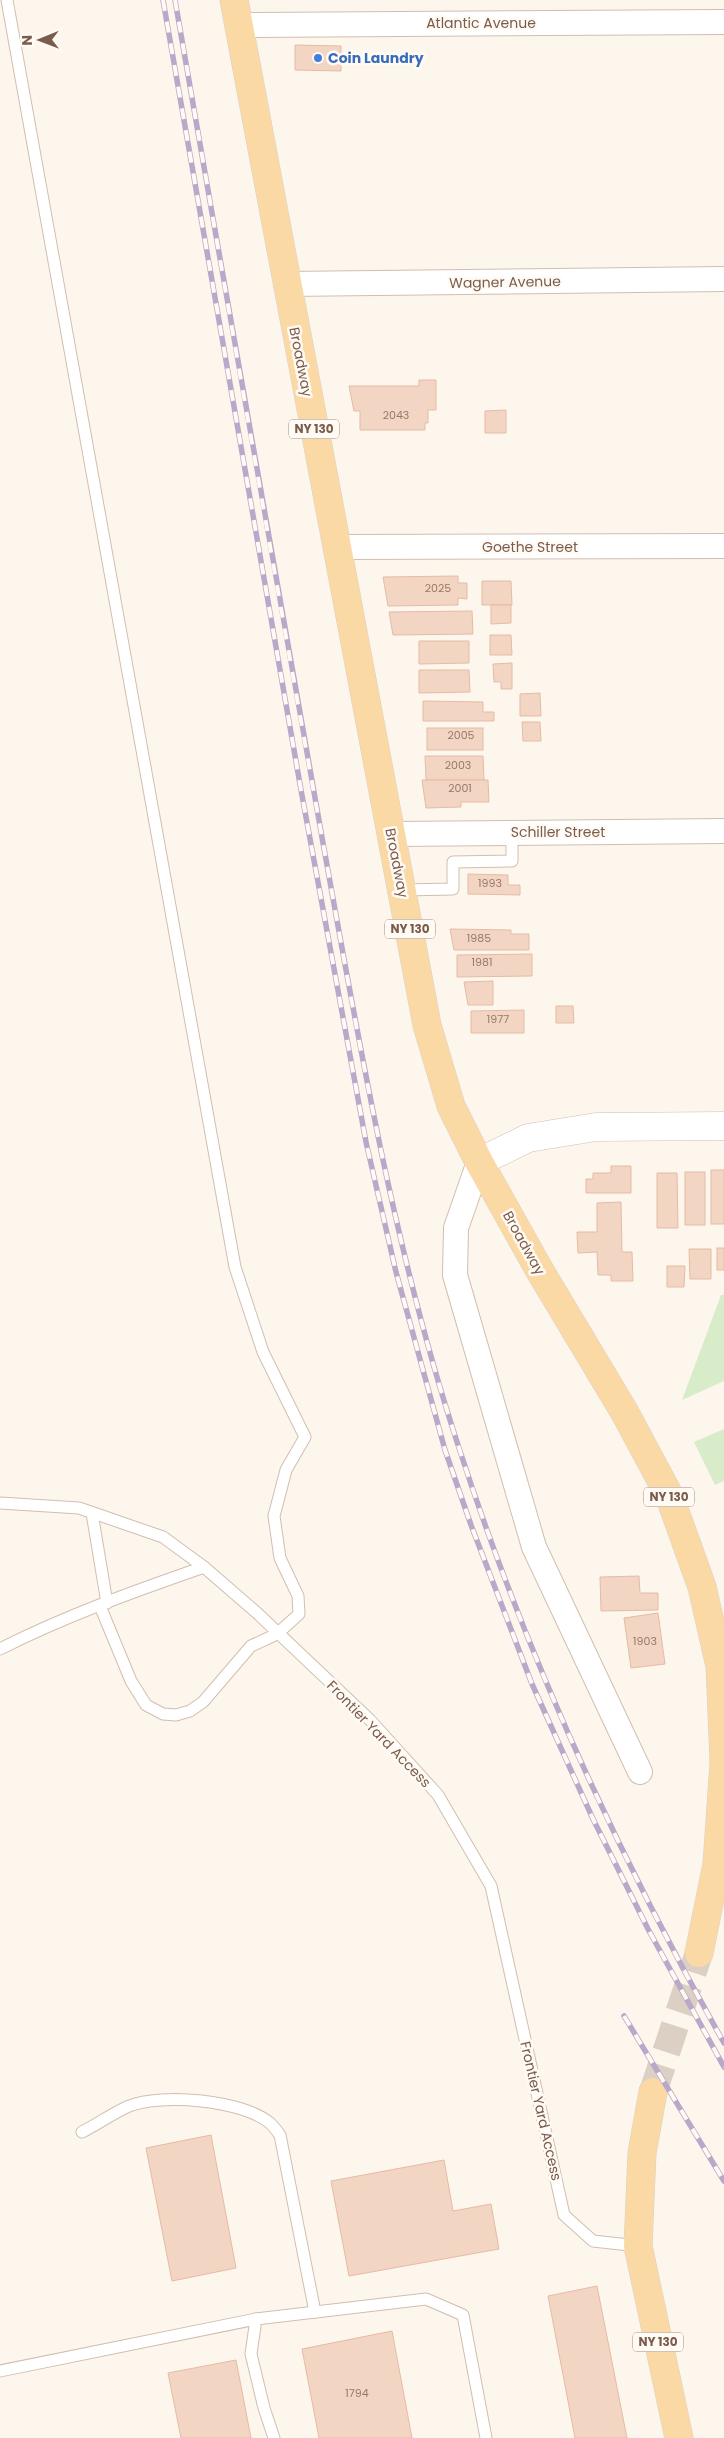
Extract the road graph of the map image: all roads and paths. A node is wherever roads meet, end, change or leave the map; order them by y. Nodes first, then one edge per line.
1 (7, 0) edge
2 (236, 12) edge
3 (724, 22) edge
4 (724, 280) edge
5 (286, 284) junction
6 (724, 546) edge
7 (336, 547) junction
8 (724, 831) edge
9 (512, 833) junction
10 (392, 834) junction
11 (403, 890) junction
12 (724, 1126) edge
13 (479, 1162) junction
14 (0, 1503) edge
15 (92, 1513) junction
16 (204, 1567) junction
17 (104, 1605) junction
18 (277, 1634) junction
19 (0, 1649) edge
20 (724, 1762) edge
21 (640, 1772) dead end
22 (699, 1953) tunnel mouth
23 (653, 2092) tunnel mouth
24 (82, 2132) dead end
25 (638, 2246) junction
26 (315, 2312) junction
27 (256, 2319) junction
28 (0, 2371) edge
29 (274, 2438) edge
30 (486, 2438) edge
31 (679, 2438) edge

1 - 18 lane
2 - 3 street, Atlantic Avenue
2 - 5 main road, Broadway / NY 130
4 - 5 street, Wagner Avenue
5 - 7 main road, Broadway / NY 130
6 - 7 street, Goethe Street
7 - 10 main road, Broadway / NY 130
8 - 9 street, Schiller Street
9 - 10 street, Schiller Street
9 - 11 lane
10 - 11 main road, Broadway / NY 130
11 - 13 main road, Broadway / NY 130
12 - 13 street
13 - 20 main road, Broadway / NY 130
13 - 21 street
14 - 15 lane, Frontier Yard Access
15 - 16 lane, Frontier Yard Access
15 - 17 lane
16 - 17 lane
16 - 18 lane, Frontier Yard Access
17 - 18 lane
17 - 19 lane
18 - 25 lane, Frontier Yard Access
20 - 22 main road, Broadway / NY 130
23 - 25 main road, NY 130
24 - 26 lane
25 - 31 main road, NY 130
26 - 27 lane
26 - 30 lane
27 - 28 lane
27 - 29 lane

